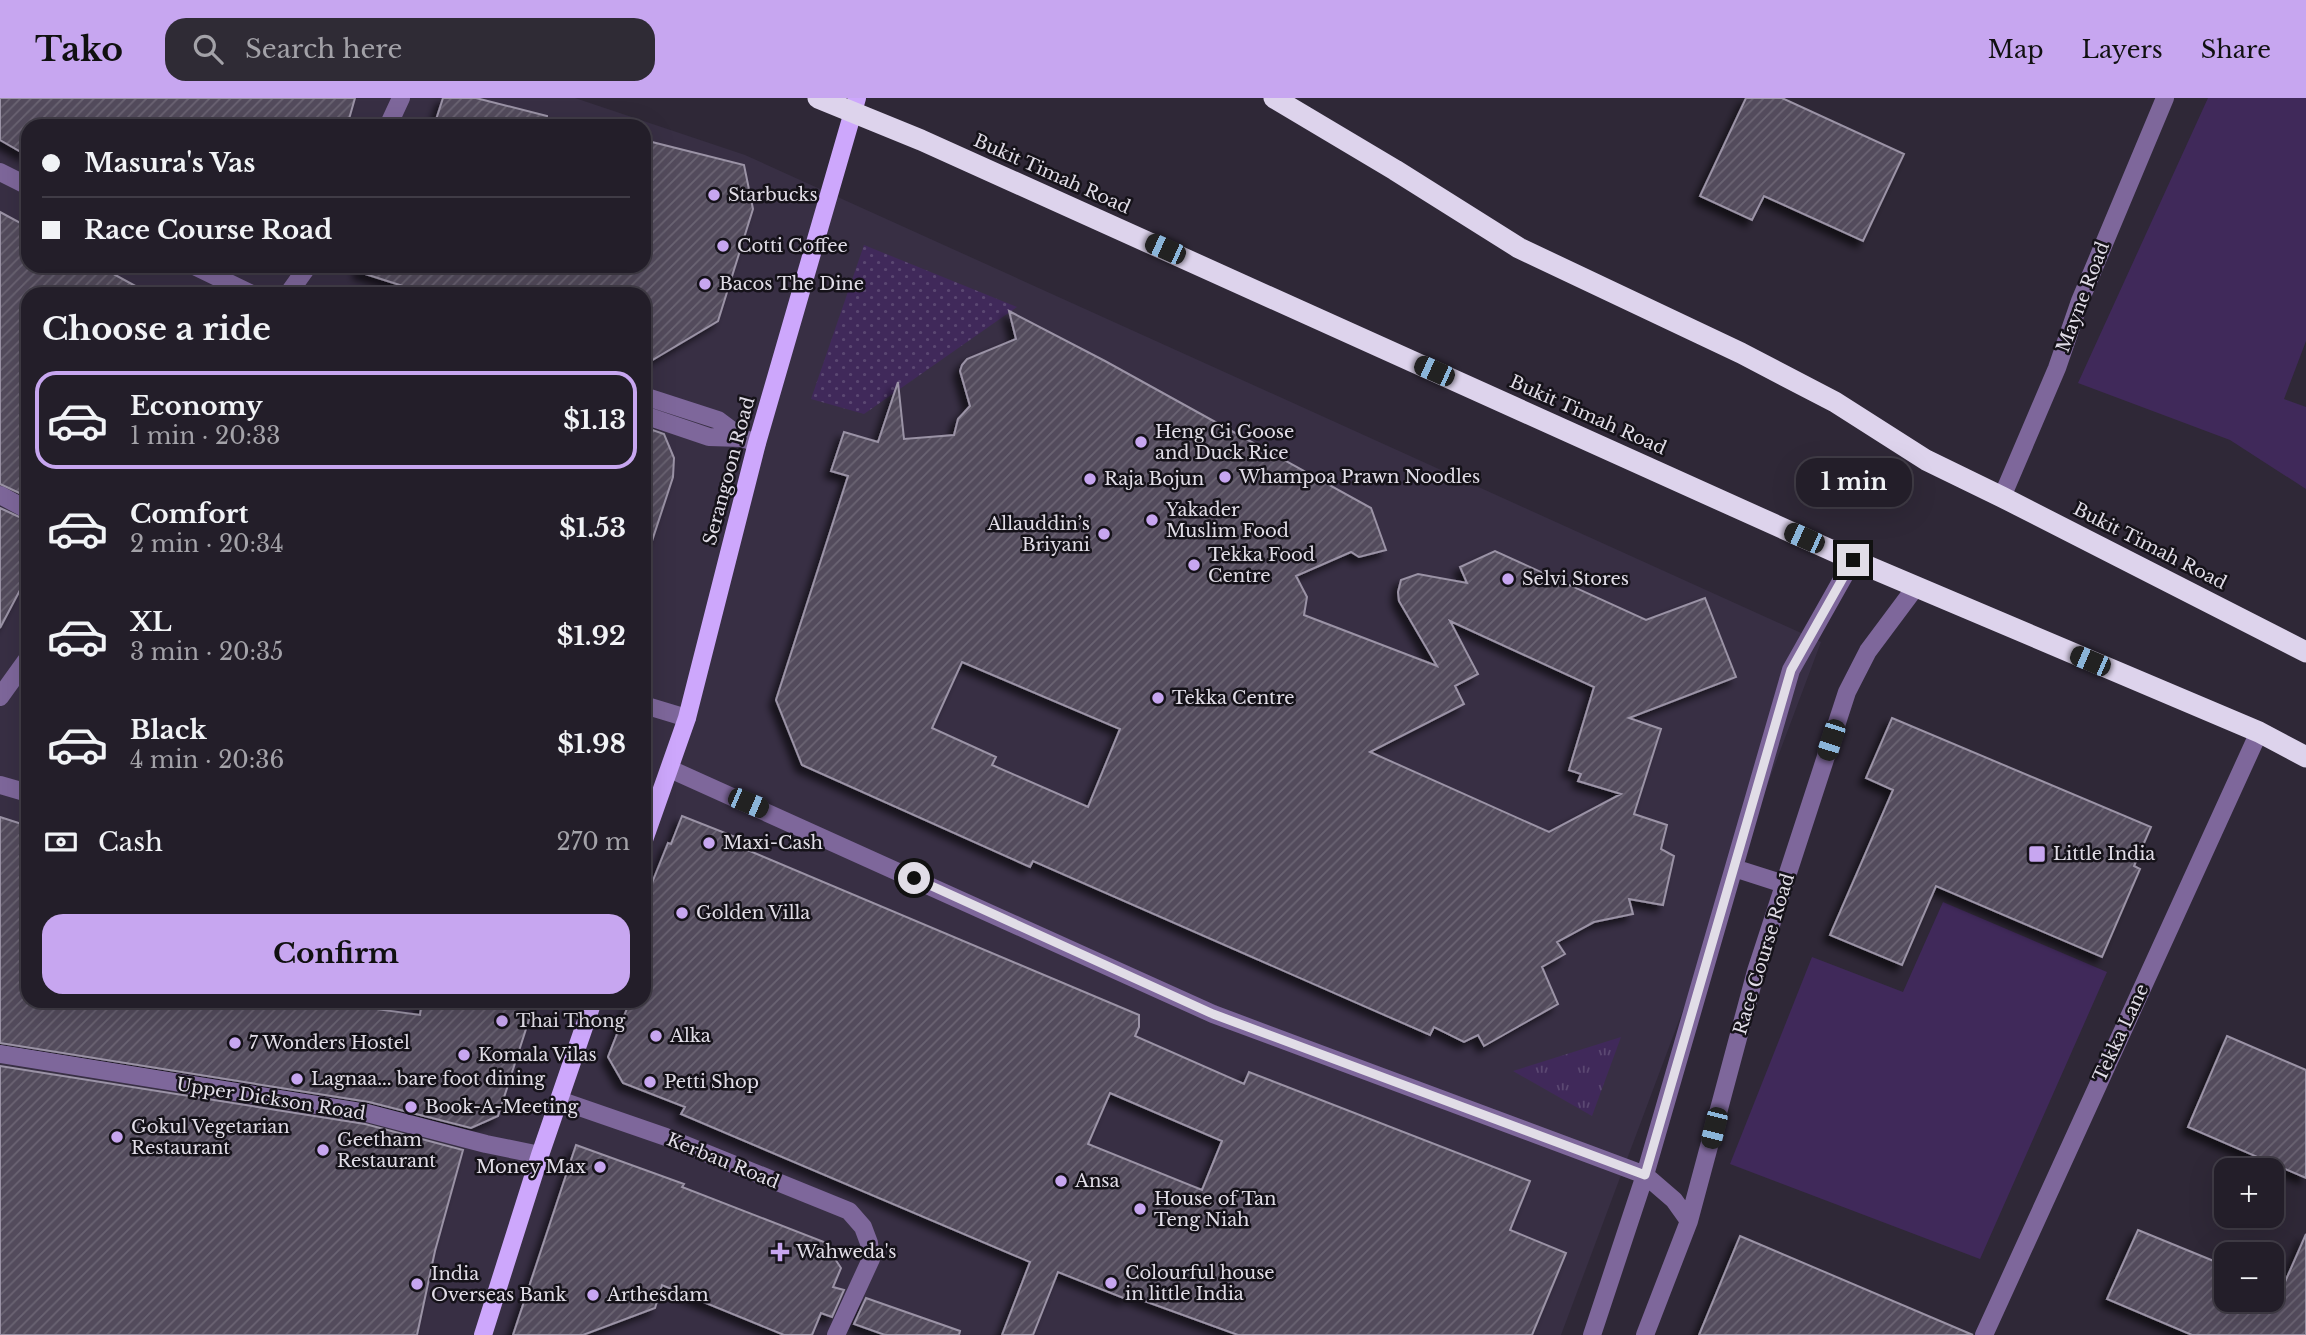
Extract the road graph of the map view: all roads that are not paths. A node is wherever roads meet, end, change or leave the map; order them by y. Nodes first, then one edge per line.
1 (401, 98) edge
2 (818, 98) edge
3 (1275, 98) edge
4 (2165, 98) edge
5 (855, 105) edge
6 (390, 119) edge
7 (0, 172) edge
8 (21, 182) edge
9 (208, 273) edge
10 (238, 287) edge
11 (651, 398) edge
12 (651, 417) edge
13 (750, 440) junction
14 (0, 495) edge
15 (2002, 497) junction
16 (21, 506) edge
17 (1853, 560) junction
18 (1915, 587) junction
19 (2306, 652) edge
20 (21, 668) edge
21 (0, 697) edge
22 (651, 707) edge
23 (687, 718) junction
24 (2259, 732) junction
25 (2306, 757) edge
26 (670, 769) junction
27 (0, 785) edge
28 (21, 791) edge
29 (651, 821) edge
30 (1734, 868) junction
31 (1784, 884) junction
32 (591, 1008) edge
33 (0, 1054) edge
34 (559, 1100) junction
35 (540, 1155) junction
36 (1645, 1175) junction
37 (1689, 1221) junction
38 (483, 1335) edge
39 (836, 1335) edge
40 (1592, 1335) edge
41 (1645, 1335) edge
42 (1984, 1335) edge

1 - 6 street
2 - 5 highway, Bukit Timah Road
3 - 15 highway, Bukit Timah Road
4 - 15 street, Mayne Road
5 - 13 main road, Serangoon Road
5 - 17 highway, Bukit Timah Road
7 - 8 street
9 - 10 street
11 - 13 street
12 - 13 street
13 - 23 main road, Serangoon Road
14 - 16 street
15 - 19 highway, Bukit Timah Road
17 - 18 highway, Bukit Timah Road
17 - 30 street
18 - 24 highway, Bukit Timah Road
18 - 31 street, Race Course Road
20 - 21 street
22 - 23 street
23 - 26 main road, Serangoon Road
24 - 25 highway, Bukit Timah Road
24 - 42 street, Tekka Lane
26 - 29 main road, Serangoon Road
26 - 36 street
27 - 28 street
30 - 31 street
30 - 36 street
31 - 37 street, Race Course Road
32 - 34 main road
33 - 35 street, Upper Dickson Road
34 - 35 main road
34 - 39 street, Kerbau Road
35 - 38 main road
36 - 37 street
36 - 40 street
37 - 41 street, Race Course Road

